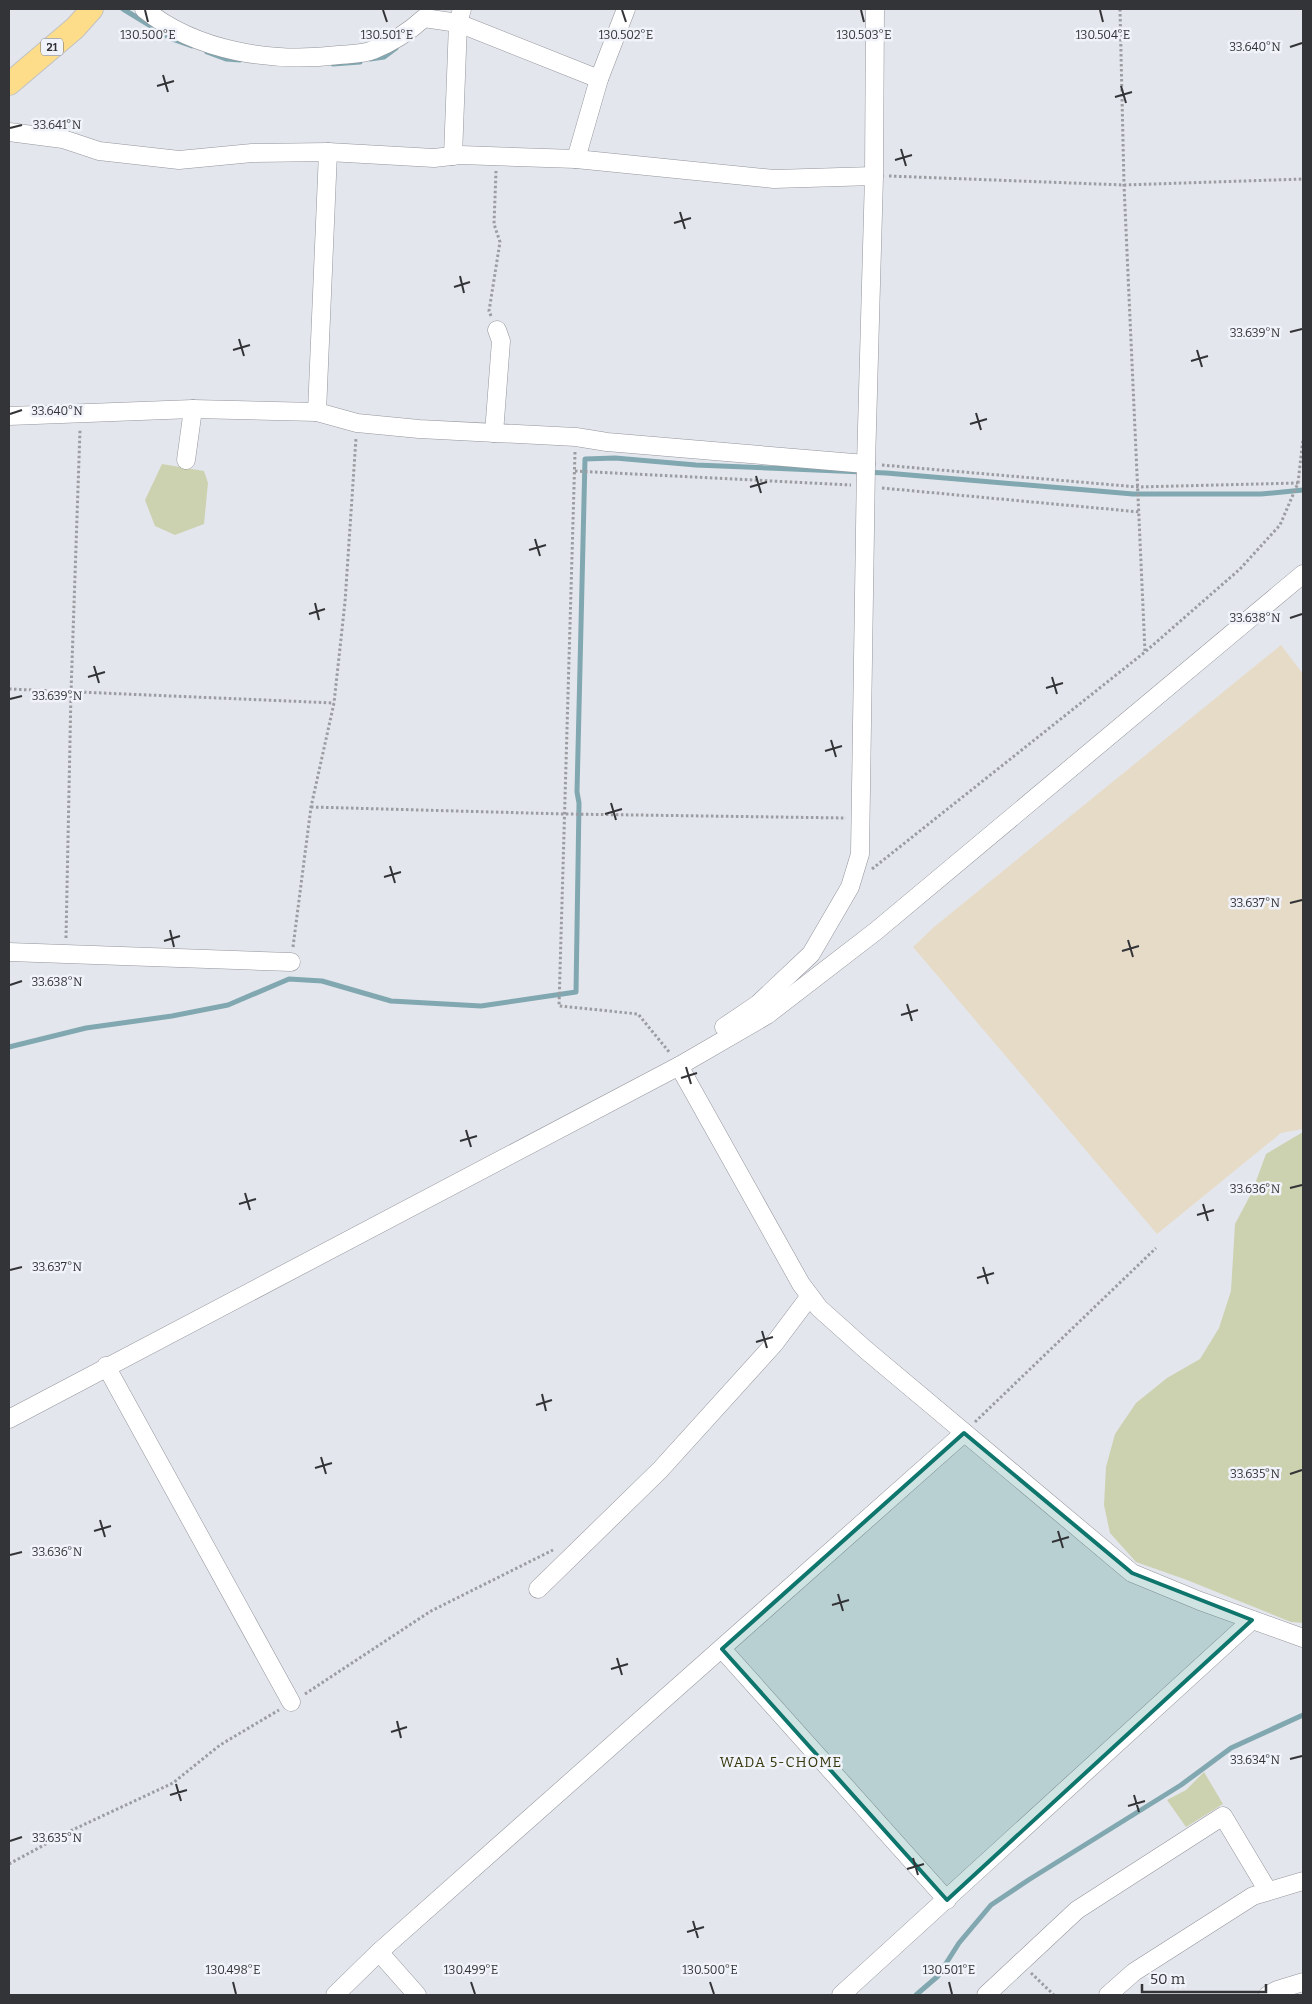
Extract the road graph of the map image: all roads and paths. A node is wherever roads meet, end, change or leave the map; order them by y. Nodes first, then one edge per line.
1 (92, 9) edge
2 (144, 9) edge
3 (626, 9) edge
4 (875, 9) edge
5 (1120, 9) edge
6 (460, 16) edge
7 (599, 79) junction
8 (9, 84) edge
9 (9, 132) edge
10 (328, 152) junction
11 (453, 156) junction
12 (495, 156) junction
13 (576, 159) junction
14 (874, 176) junction
15 (1303, 179) edge
16 (1124, 185) junction
17 (497, 330) joint
18 (193, 409) junction
19 (317, 412) junction
20 (81, 414) junction
21 (9, 416) edge
22 (357, 423) junction
23 (494, 433) junction
24 (576, 437) junction
25 (1303, 439) edge
26 (186, 460) dead end
27 (866, 464) junction
28 (1298, 483) junction
29 (1138, 487) junction
30 (1303, 574) edge
31 (1145, 652) junction
32 (9, 689) edge
33 (71, 692) junction
34 (334, 703) junction
35 (310, 806) junction
36 (565, 814) junction
37 (862, 818) junction
38 (850, 887) junction
39 (9, 952) edge
40 (66, 954) junction
41 (291, 962) joint
42 (727, 1037) junction
43 (679, 1066) junction
44 (1156, 1248) dead end
45 (810, 1296) junction
46 (106, 1366) junction
47 (9, 1418) edge
48 (964, 1433) junction
49 (560, 1546) dead end
50 (538, 1588) dead end
51 (1252, 1620) junction
52 (1301, 1632) edge
53 (722, 1649) junction
54 (291, 1702) junction
55 (9, 1864) edge
56 (1303, 1880) edge
57 (1268, 1891) junction
58 (947, 1900) junction
59 (379, 1952) junction
60 (1020, 1962) junction
61 (1303, 1982) edge
62 (335, 1995) edge
63 (417, 1995) edge
64 (841, 1995) edge
65 (986, 1995) edge
66 (1054, 1995) edge
67 (1108, 1995) edge
68 (1268, 1995) edge

1 - 8 main road, 21
2 - 6 street
3 - 7 street
4 - 14 street
5 - 16 path
6 - 7 street
6 - 11 street
7 - 13 street
9 - 10 street
10 - 11 street
10 - 19 street
11 - 12 street
12 - 13 street
12 - 17 path
13 - 14 street
14 - 16 path
14 - 27 street
15 - 16 path
16 - 29 path
17 - 23 street
18 - 19 street
18 - 20 street
18 - 26 street
19 - 22 street
20 - 21 street
20 - 33 path
22 - 23 street
22 - 34 path
23 - 24 street
24 - 27 street
24 - 36 path
25 - 28 path
27 - 29 path
27 - 37 street
28 - 29 path
28 - 31 path
29 - 31 path
30 - 42 street
31 - 38 path
32 - 33 path
33 - 34 path
33 - 40 path
34 - 35 path
35 - 36 path
35 - 41 path
36 - 37 path
36 - 43 path
37 - 38 street
38 - 42 street
39 - 40 street
40 - 41 street
42 - 43 street
43 - 45 street
43 - 46 street
44 - 48 path
45 - 48 street
45 - 50 street
46 - 47 street
46 - 54 street
48 - 51 street
48 - 53 street
49 - 54 path
51 - 52 street
51 - 58 street
53 - 58 street
53 - 59 street
54 - 55 path
56 - 57 street
57 - 60 street
57 - 67 street
58 - 64 street
59 - 62 street
59 - 63 street
60 - 65 street
60 - 66 path
61 - 68 street

